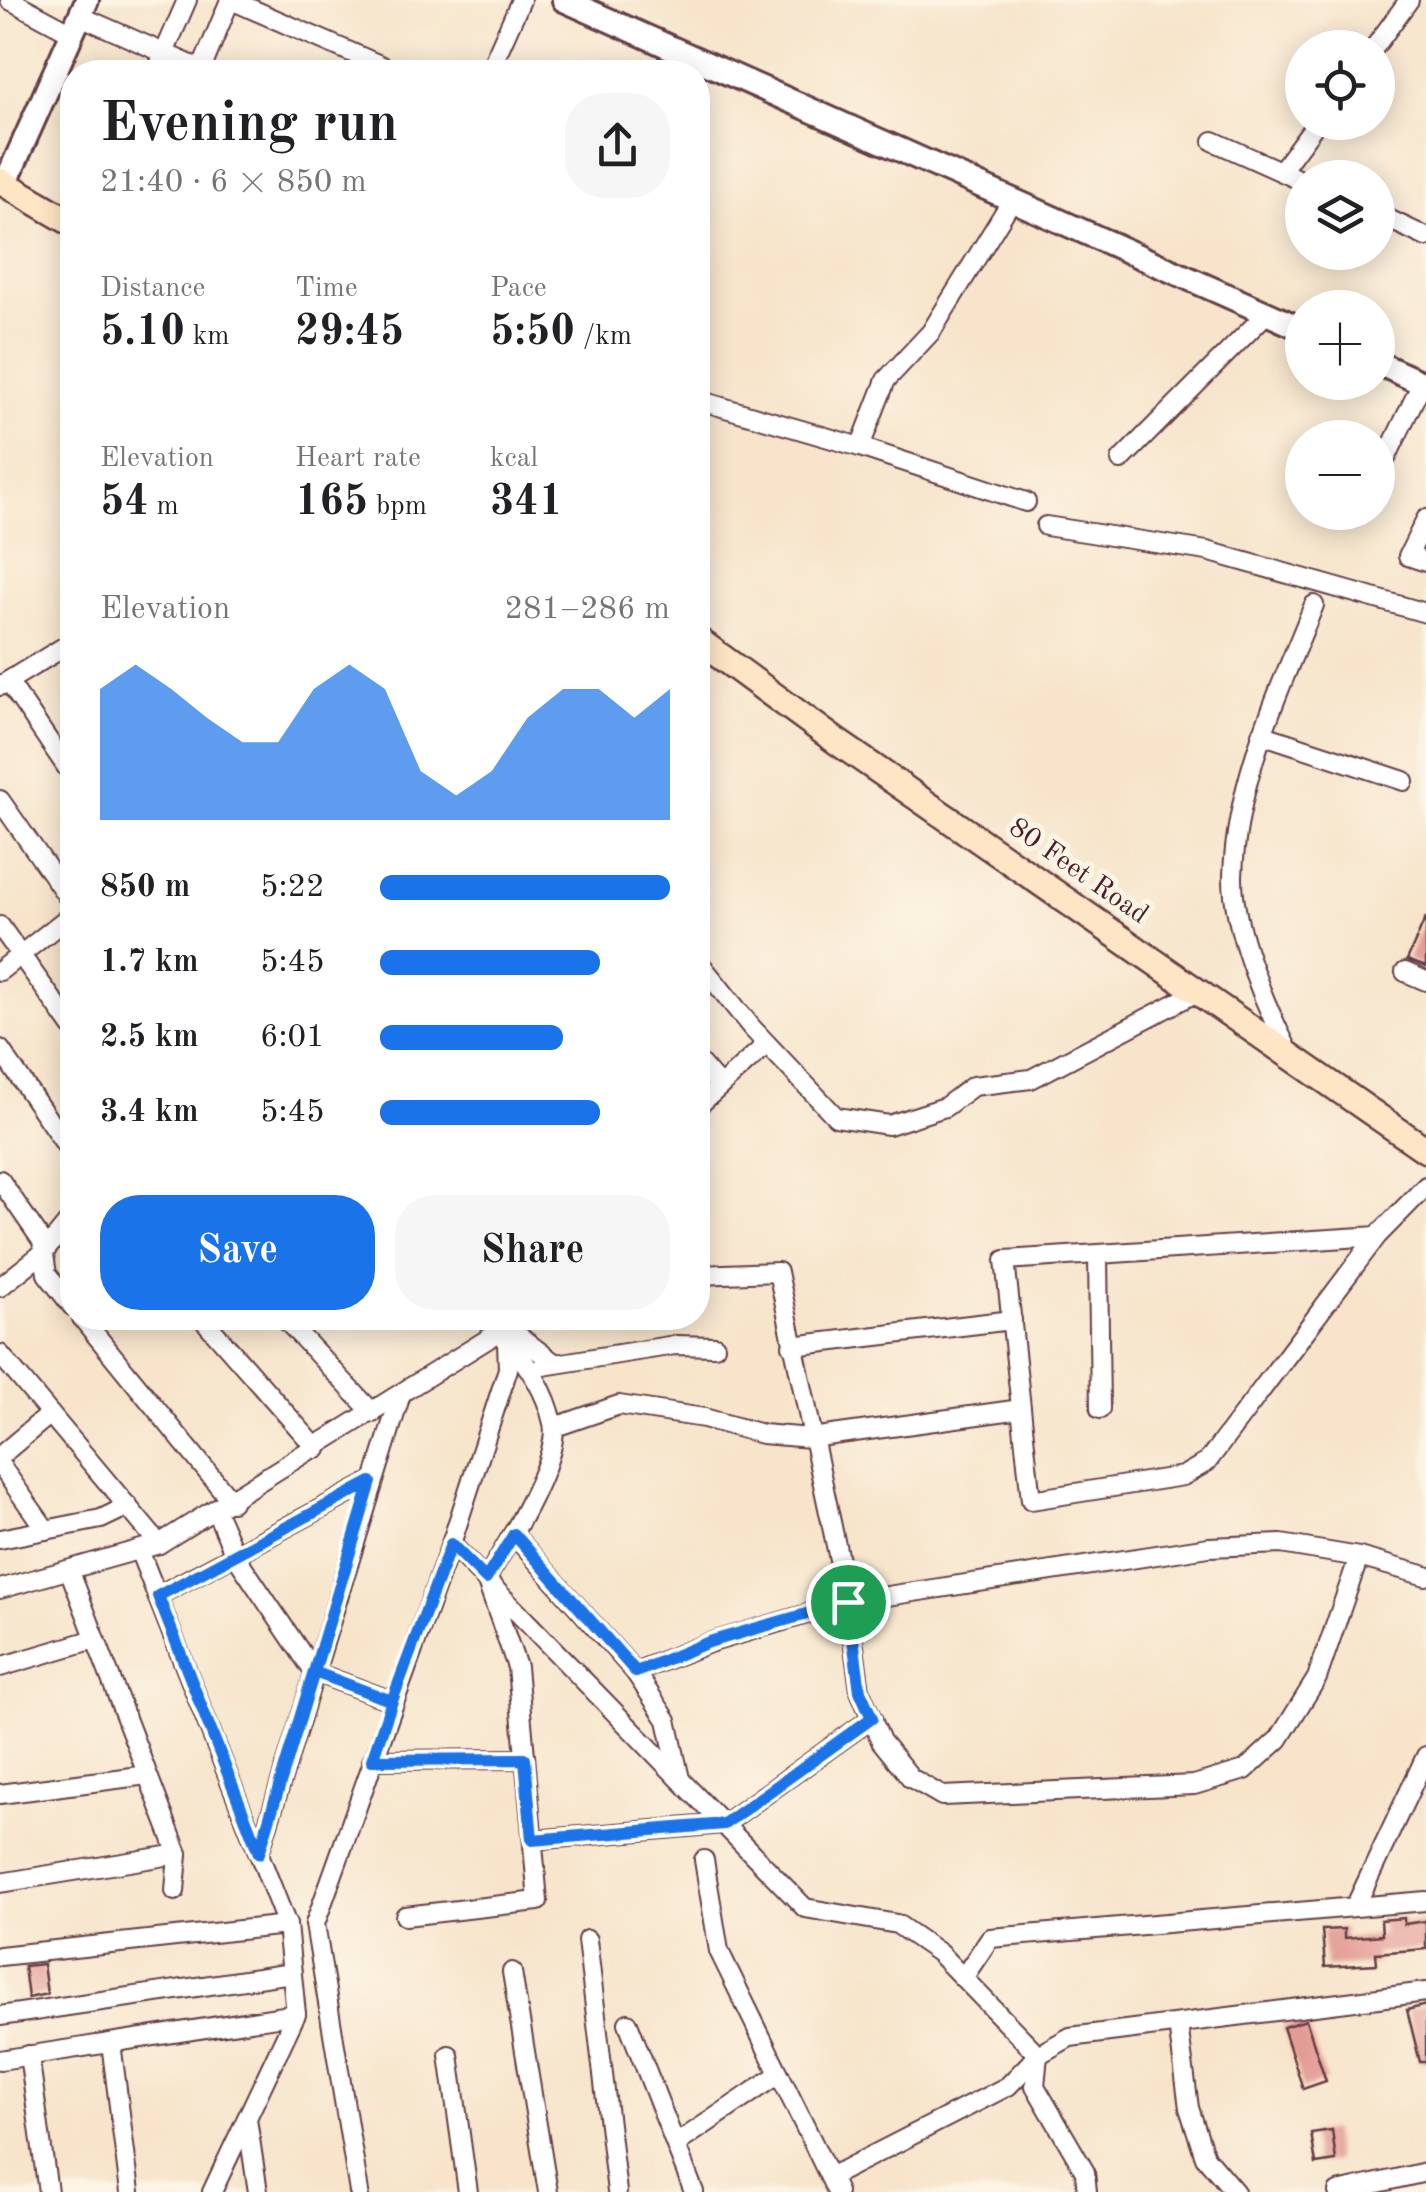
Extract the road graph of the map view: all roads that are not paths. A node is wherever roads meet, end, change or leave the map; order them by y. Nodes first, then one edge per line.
1 (10, 0) edge
2 (187, 0) edge
3 (231, 0) edge
4 (522, 0) edge
5 (564, 0) edge
6 (1410, 0) edge
7 (80, 17) edge
8 (1388, 30) edge
9 (164, 54) junction
10 (357, 55) junction
11 (60, 60) edge
12 (60, 60) edge
13 (161, 60) edge
14 (178, 60) edge
15 (208, 60) edge
16 (355, 60) edge
17 (368, 60) edge
18 (494, 60) edge
19 (683, 60) edge
20 (710, 72) edge
21 (1304, 140) edge
22 (1214, 142) dead end
23 (1281, 171) junction
24 (1285, 173) edge
25 (3, 183) edge
26 (1012, 200) junction
27 (60, 215) edge
28 (1395, 222) edge
29 (1426, 237) edge
30 (1266, 314) junction
31 (1285, 322) edge
32 (1395, 371) edge
33 (1424, 384) edge
34 (710, 403) edge
35 (1395, 441) edge
36 (860, 447) junction
37 (1121, 460) dead end
38 (1026, 502) dead end
39 (1426, 519) edge
40 (1046, 526) dead end
41 (1426, 562) edge
42 (1314, 604) dead end
43 (1426, 613) edge
44 (710, 648) edge
45 (60, 653) edge
46 (4, 683) edge
47 (1262, 734) junction
48 (60, 759) edge
49 (1404, 781) dead end
50 (0, 800) edge
51 (60, 886) edge
52 (60, 924) edge
53 (0, 926) edge
54 (21, 955) junction
55 (0, 971) edge
56 (1406, 972) dead end
57 (710, 975) edge
58 (1426, 981) edge
59 (1197, 992) junction
60 (60, 1010) edge
61 (768, 1044) junction
62 (0, 1049) edge
63 (1293, 1060) junction
64 (710, 1075) edge
65 (720, 1086) junction
66 (710, 1095) edge
67 (60, 1136) edge
68 (1426, 1150) edge
69 (0, 1180) edge
70 (1426, 1186) edge
71 (60, 1233) edge
72 (1377, 1236) junction
73 (44, 1252) junction
74 (1098, 1256) junction
75 (710, 1275) edge
76 (0, 1287) edge
77 (60, 1291) edge
78 (1012, 1320) junction
79 (91, 1330) edge
80 (215, 1330) edge
81 (295, 1330) edge
82 (505, 1330) edge
83 (507, 1330) edge
84 (508, 1330) edge
85 (508, 1330) edge
86 (715, 1346) dead end
87 (792, 1346) junction
88 (0, 1354) edge
89 (553, 1362) junction
90 (533, 1370) junction
91 (401, 1394) junction
92 (1100, 1408) dead end
93 (1022, 1410) junction
94 (373, 1413) junction
95 (50, 1414) junction
96 (554, 1427) junction
97 (811, 1438) junction
98 (317, 1449) junction
99 (0, 1456) edge
100 (0, 1464) edge
101 (371, 1482) junction
102 (128, 1506) junction
103 (224, 1507) junction
104 (46, 1530) junction
105 (514, 1534) junction
106 (0, 1540) edge
107 (159, 1544) junction
108 (451, 1544) junction
109 (139, 1550) junction
110 (235, 1555) junction
111 (1360, 1557) junction
112 (70, 1572) junction
113 (1426, 1576) edge
114 (486, 1579) junction
115 (0, 1589) edge
116 (158, 1596) junction
117 (848, 1602) junction
118 (94, 1639) junction
119 (0, 1667) edge
120 (314, 1672) junction
121 (636, 1672) junction
122 (392, 1701) junction
123 (872, 1718) junction
124 (1426, 1756) edge
125 (525, 1759) junction
126 (372, 1760) junction
127 (148, 1775) junction
128 (680, 1780) junction
129 (0, 1794) edge
130 (724, 1824) junction
131 (532, 1840) junction
132 (259, 1853) junction
133 (178, 1854) junction
134 (704, 1860) dead end
135 (0, 1883) edge
136 (175, 1891) dead end
137 (1426, 1901) edge
138 (1355, 1907) junction
139 (406, 1916) dead end
140 (287, 1925) junction
141 (587, 1940) dead end
142 (0, 1956) edge
143 (292, 1972) junction
144 (512, 1972) dead end
145 (963, 1978) junction
146 (1426, 1992) edge
147 (296, 2014) junction
148 (0, 2016) edge
149 (628, 2022) dead end
150 (1178, 2024) junction
151 (111, 2043) junction
152 (1038, 2055) junction
153 (29, 2056) junction
154 (449, 2056) dead end
155 (0, 2060) edge
156 (779, 2074) junction
157 (246, 2119) junction
158 (676, 2144) junction
159 (1426, 2172) edge
160 (834, 2185) edge
161 (1089, 2189) edge
162 (48, 2192) edge
163 (130, 2192) edge
164 (212, 2192) edge
165 (258, 2192) edge
166 (359, 2192) edge
167 (468, 2192) edge
168 (548, 2192) edge
169 (617, 2192) edge
170 (694, 2192) edge
171 (1235, 2192) edge
172 (1338, 2192) edge

1 - 7 street
2 - 9 street
3 - 10 street
3 - 15 street
4 - 18 street
5 - 19 street
6 - 8 street
7 - 9 street
7 - 11 street
9 - 13 street
9 - 14 street
10 - 16 street
10 - 17 street
12 - 25 street
20 - 26 street
21 - 23 street
22 - 23 street
23 - 24 street
25 - 27 main road
26 - 30 street
26 - 36 street
28 - 29 street
30 - 31 street
30 - 37 street
32 - 33 street
33 - 35 street
34 - 36 street
36 - 38 street
39 - 41 street
40 - 43 street
42 - 47 street
44 - 59 main road, 80 Feet Road
45 - 46 street
46 - 48 street
47 - 49 street
47 - 63 street
50 - 51 street
52 - 54 street
53 - 54 street
54 - 55 street
54 - 60 street
56 - 58 street
57 - 61 street
59 - 61 street
59 - 63 main road, 80 Feet Road
61 - 65 street
62 - 67 street
63 - 68 main road, 80 Feet Road
64 - 65 street
65 - 66 street
69 - 73 street
70 - 72 street
71 - 73 street
72 - 74 street
72 - 93 street
73 - 76 street
73 - 77 street
74 - 78 street
74 - 92 street
75 - 87 street
78 - 87 street
78 - 93 street
79 - 103 street
80 - 98 street
81 - 94 street
82 - 91 street
83 - 108 street
84 - 89 street
85 - 90 street
86 - 89 street
87 - 97 street
88 - 95 street
89 - 90 street
90 - 96 street
91 - 94 street
91 - 101 street
93 - 97 street
94 - 98 street
95 - 99 street
95 - 102 street
96 - 97 street
96 - 105 street
97 - 117 street
98 - 103 street
100 - 104 street
101 - 110 street
101 - 120 street
102 - 104 street
102 - 107 street
103 - 107 street
103 - 110 street
104 - 106 street
105 - 114 street
105 - 121 street
107 - 109 street
108 - 114 street
108 - 122 street
109 - 112 street
109 - 116 street
110 - 116 street
110 - 120 street
111 - 113 street
111 - 117 street
111 - 123 street
112 - 115 street
112 - 118 street
114 - 125 street
114 - 128 street
116 - 132 street
117 - 121 street
117 - 123 street
118 - 119 street
118 - 127 street
120 - 122 street
120 - 132 street
121 - 128 street
122 - 126 street
123 - 130 street
124 - 138 street
125 - 126 street
125 - 131 street
126 - 166 street
127 - 129 street
127 - 133 street
128 - 130 street
130 - 131 street
130 - 145 street
131 - 139 street
132 - 140 street
133 - 135 street
133 - 136 street
134 - 156 street
137 - 138 street
138 - 145 street
140 - 142 street
140 - 143 street
141 - 169 street
143 - 147 street
143 - 148 street
144 - 168 street
145 - 152 street
146 - 150 street
147 - 151 street
147 - 157 street
149 - 158 street
150 - 152 street
150 - 171 street
151 - 153 street
151 - 163 street
152 - 160 street
152 - 161 street
153 - 155 street
153 - 162 street
154 - 167 street
156 - 158 street
156 - 160 street
157 - 164 street
157 - 165 street
158 - 170 street
159 - 172 street

